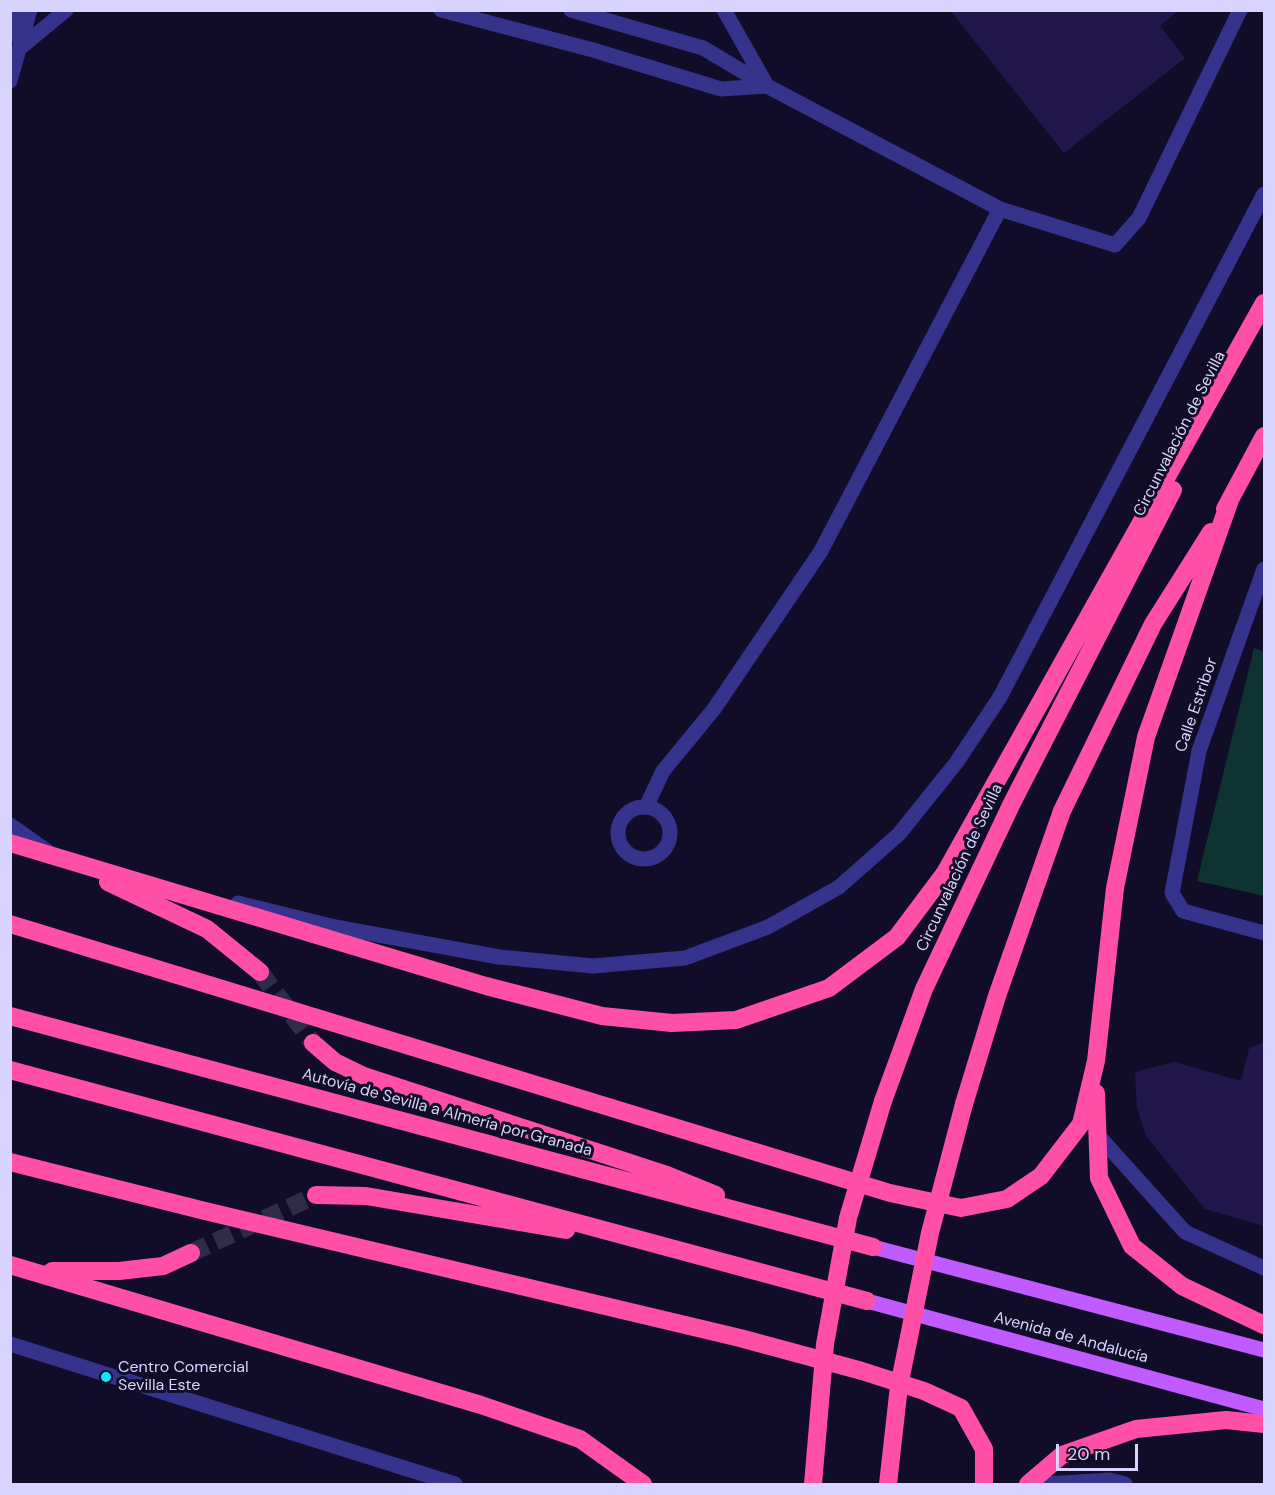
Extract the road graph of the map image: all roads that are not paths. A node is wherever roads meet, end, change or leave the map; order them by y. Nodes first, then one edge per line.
1 (15, 10) edge
2 (30, 10) edge
3 (66, 10) edge
4 (441, 10) edge
5 (724, 10) edge
6 (1240, 10) edge
7 (581, 12) edge
8 (20, 48) junction
9 (10, 81) edge
10 (767, 86) junction
11 (1264, 194) edge
12 (1000, 209) junction
13 (1264, 303) edge
14 (1264, 309) edge
15 (1264, 436) edge
16 (1230, 500) junction
17 (1264, 569) edge
18 (646, 807) dead end
19 (10, 825) edge
20 (10, 843) edge
21 (56, 858) junction
22 (10, 924) edge
23 (1264, 933) edge
24 (260, 972) tunnel mouth
25 (10, 1016) edge
26 (313, 1043) tunnel mouth
27 (1096, 1061) junction
28 (10, 1070) edge
29 (1096, 1133) junction
30 (10, 1162) edge
31 (316, 1195) tunnel mouth
32 (781, 1223) junction
33 (669, 1246) junction
34 (873, 1247) joint
35 (191, 1252) tunnel mouth
36 (10, 1265) edge
37 (1264, 1268) edge
38 (32, 1271) junction
39 (867, 1301) joint
40 (1264, 1325) edge
41 (10, 1344) edge
42 (1264, 1350) edge
43 (1264, 1409) edge
44 (1264, 1424) edge
45 (455, 1485) edge
46 (643, 1485) edge
47 (813, 1485) edge
48 (888, 1485) edge
49 (984, 1485) edge
50 (1028, 1485) edge
51 (1045, 1485) edge
52 (1125, 1485) edge

1 - 8 street
2 - 8 street
3 - 8 street
4 - 10 street
5 - 10 street
6 - 12 street
7 - 10 street
8 - 9 street
10 - 12 street
11 - 21 street
12 - 18 street
13 - 21 highway
14 - 47 highway, Circunvalación de Sevilla, bridge
15 - 16 highway
16 - 27 highway
16 - 48 highway, bridge
17 - 23 street, Calle Estribor
19 - 21 street
20 - 21 highway
21 - 24 highway
22 - 27 highway
25 - 32 highway, Autovía de Sevilla a Almería por Granada
26 - 32 highway
27 - 29 highway
28 - 33 highway
29 - 37 street
29 - 40 highway
30 - 49 highway
31 - 33 highway
32 - 34 highway, Autovía de Sevilla a Almería por Granada
33 - 39 highway
34 - 42 main road
35 - 38 highway
36 - 38 highway
38 - 46 highway
39 - 43 main road, Avenida de Andalucía
41 - 45 street
44 - 50 highway
51 - 52 street

